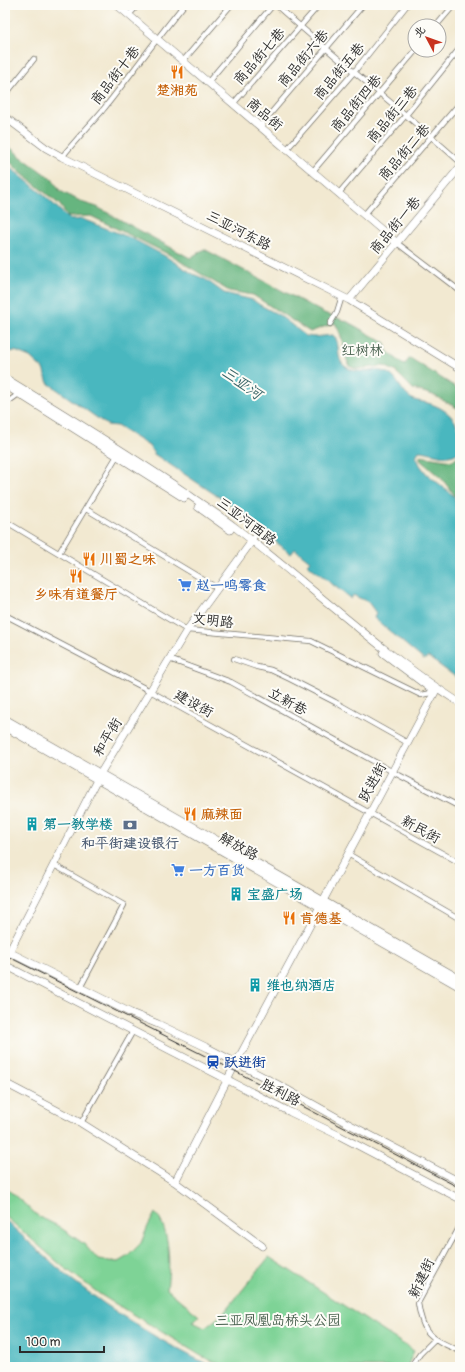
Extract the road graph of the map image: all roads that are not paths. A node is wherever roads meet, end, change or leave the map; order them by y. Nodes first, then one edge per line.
1 (117, 5) edge
2 (138, 5) edge
3 (184, 5) edge
4 (231, 5) edge
5 (275, 5) edge
6 (318, 5) edge
7 (363, 5) edge
8 (407, 5) edge
9 (454, 5) edge
10 (129, 15) junction
11 (443, 18) edge
12 (300, 26) junction
13 (156, 39) junction
14 (460, 48) edge
15 (326, 49) junction
16 (409, 58) edge
17 (34, 59) dead end
18 (183, 61) junction
19 (354, 72) junction
20 (208, 82) junction
21 (379, 93) junction
22 (5, 96) edge
23 (460, 103) edge
24 (233, 104) junction
25 (406, 115) junction
26 (5, 117) edge
27 (260, 126) junction
28 (432, 137) junction
29 (287, 150) junction
30 (62, 157) junction
31 (460, 162) edge
32 (460, 167) edge
33 (313, 171) junction
34 (339, 193) junction
35 (364, 215) junction
36 (397, 243) junction
37 (460, 291) edge
38 (346, 298) junction
39 (330, 324) dead end
40 (460, 368) edge
41 (5, 378) edge
42 (5, 385) edge
43 (22, 392) junction
44 (5, 404) edge
45 (119, 452) junction
46 (86, 509) junction
47 (5, 521) edge
48 (259, 530) dead end
49 (251, 542) junction
50 (59, 553) junction
51 (217, 588) junction
52 (5, 615) edge
53 (187, 630) junction
54 (169, 659) junction
55 (234, 659) dead end
56 (150, 691) junction
57 (435, 692) junction
58 (460, 703) edge
59 (460, 707) edge
60 (5, 720) edge
61 (5, 727) edge
62 (408, 743) junction
63 (393, 772) junction
64 (99, 777) junction
65 (460, 807) edge
66 (370, 813) junction
67 (348, 854) junction
68 (460, 863) edge
69 (54, 865) junction
70 (321, 903) junction
71 (460, 919) edge
72 (7, 951) edge
73 (5, 960) edge
74 (5, 965) edge
75 (460, 978) edge
76 (460, 987) edge
77 (80, 988) junction
78 (133, 1031) junction
79 (236, 1063) junction
80 (228, 1079) junction
81 (5, 1083) edge
82 (81, 1123) junction
83 (175, 1182) junction
84 (460, 1182) edge
85 (460, 1198) edge
86 (460, 1226) edge
87 (262, 1246) dead end
88 (435, 1339) junction
89 (460, 1351) edge
90 (411, 1367) edge

1 - 10 main road, 商品街
2 - 10 street
3 - 13 street, 商品街十巷
4 - 18 street
5 - 12 street
5 - 20 street
6 - 12 street, 商品街七巷
7 - 15 street, 商品街六巷
8 - 19 street, 商品街五巷
9 - 11 street
10 - 13 main road, 商品街
12 - 15 street
12 - 24 street, 商品街七巷
13 - 18 main road, 商品街
13 - 30 street, 商品街十巷
14 - 25 street, 商品街三巷
15 - 19 street
15 - 27 street, 商品街六巷
16 - 21 street, 商品街四巷
17 - 22 street
18 - 20 main road, 商品街
19 - 21 street
19 - 29 street, 商品街五巷
20 - 24 main road, 商品街
21 - 25 street
21 - 33 street, 商品街四巷
23 - 28 street, 商品街二巷
24 - 27 main road, 商品街
25 - 28 street
25 - 34 street, 商品街三巷
26 - 30 main road, 三亚河东路
27 - 29 main road, 商品街
28 - 31 street
28 - 35 street, 商品街二巷
29 - 33 main road, 商品街
30 - 38 main road, 三亚河东路
32 - 36 main road, 商品街一巷
33 - 34 main road, 商品街
34 - 35 main road, 商品街
35 - 36 main road, 商品街
36 - 37 street
36 - 38 main road, 商品街一巷
38 - 39 street
38 - 40 main road, 三亚河东路
41 - 43 main road, 三亚河西路
42 - 43 main road, 三亚河西路
43 - 44 street
43 - 45 main road, 三亚河西路
45 - 46 street
45 - 49 main road, 三亚河西路
46 - 50 street
46 - 51 street
47 - 50 street, 文明路
48 - 49 street
49 - 51 main road, 和平街
49 - 57 main road, 三亚河西路
49 - 58 main road, 三亚河西路
50 - 53 street, 文明路
51 - 53 main road, 和平街
52 - 56 street, 建设街
53 - 54 main road, 和平街
53 - 57 street, 文明路
54 - 56 main road, 和平街
54 - 63 street, 立新巷
55 - 62 street
56 - 64 main road, 和平街
56 - 66 street, 建设街
57 - 59 main road, 三亚河西路
57 - 62 main road, 跃进街
60 - 64 main road, 解放路
61 - 64 main road, 解放路
62 - 63 main road, 跃进街
63 - 65 street, 立新巷
63 - 66 main road, 跃进街
64 - 69 main road, 和平街
64 - 70 main road, 解放路
66 - 67 main road, 跃进街
66 - 68 street, 新民街
67 - 70 main road, 跃进街
67 - 71 street
69 - 72 main road, 和平街
69 - 77 street
70 - 75 main road, 解放路
70 - 76 main road, 解放路
70 - 79 main road, 跃进街
72 - 73 main road, 和平街
72 - 77 main road, 胜利路
74 - 78 main road, 胜利路
77 - 79 main road, 胜利路
78 - 80 main road, 胜利路
78 - 82 street
79 - 80 main road, 跃进街
79 - 84 main road, 胜利路
80 - 83 main road, 跃进街
80 - 85 main road, 胜利路
81 - 82 main road
82 - 83 main road
83 - 87 main road
86 - 88 street, 新建街
88 - 89 street
88 - 90 street

